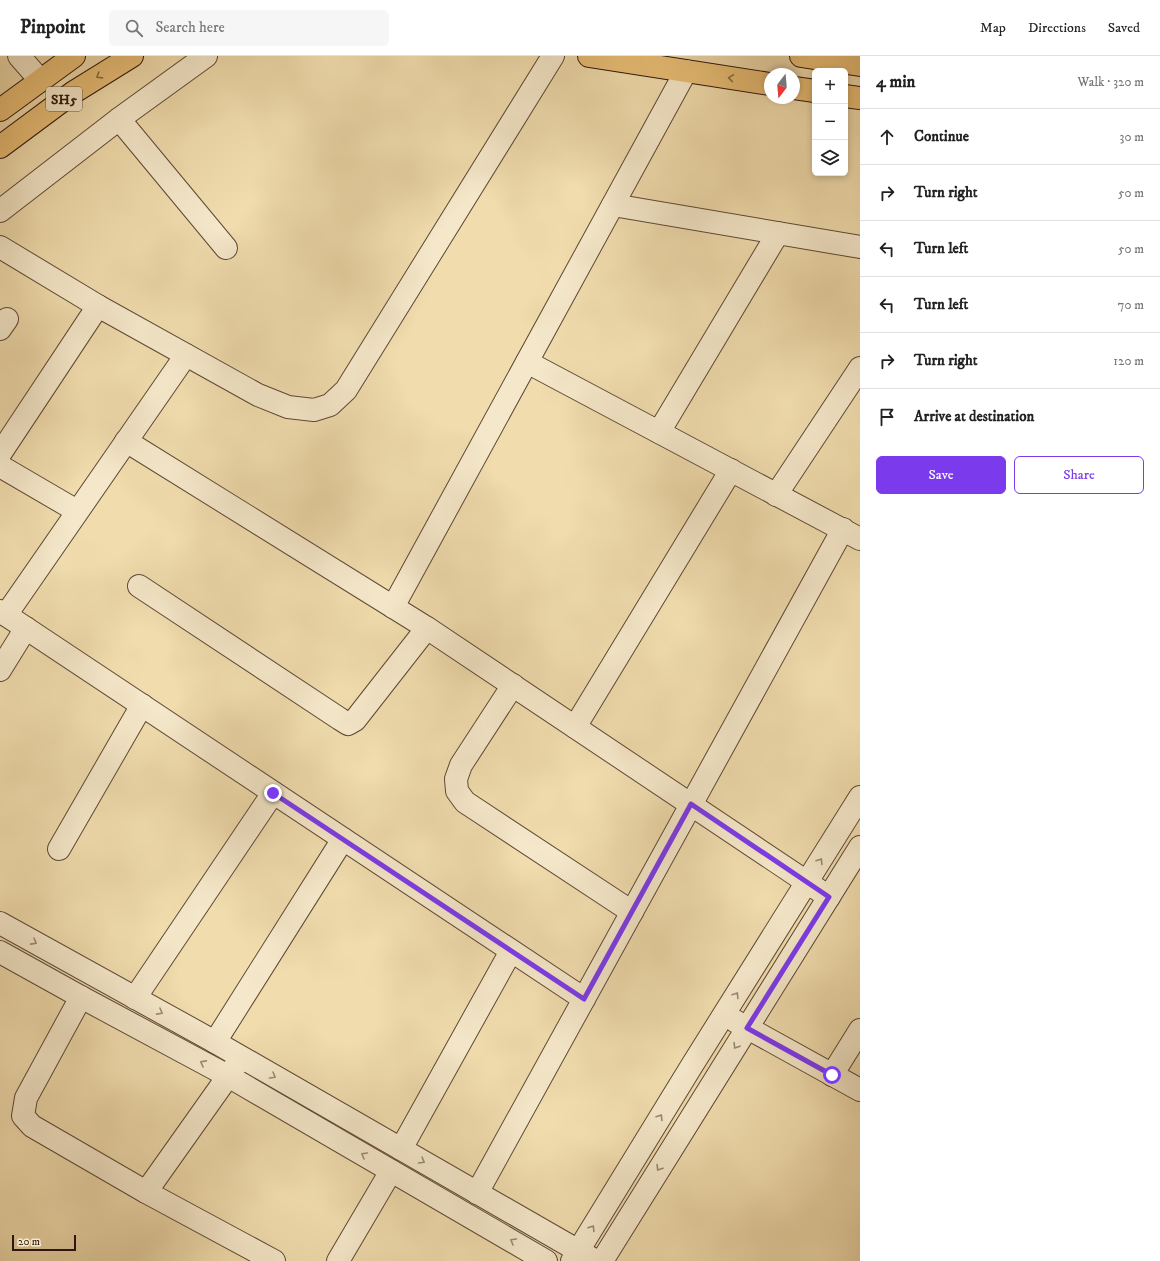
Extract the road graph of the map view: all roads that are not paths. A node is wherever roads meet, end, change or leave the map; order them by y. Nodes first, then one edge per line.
1 (19, 56) edge
2 (74, 56) edge
3 (132, 56) edge
4 (206, 56) edge
5 (553, 56) edge
6 (589, 56) edge
7 (801, 56) edge
8 (860, 65) edge
9 (686, 71) junction
10 (40, 80) junction
11 (764, 83) edge
12 (800, 89) edge
13 (812, 91) edge
14 (848, 96) edge
15 (860, 98) edge
16 (0, 110) edge
17 (119, 119) junction
18 (0, 147) edge
19 (613, 205) junction
20 (0, 211) edge
21 (778, 233) junction
22 (0, 247) edge
23 (860, 247) edge
24 (226, 248) dead end
25 (98, 306) junction
26 (186, 355) junction
27 (527, 362) junction
28 (860, 368) edge
29 (659, 432) junction
30 (126, 441) junction
31 (0, 454) edge
32 (0, 466) edge
33 (731, 470) junction
34 (776, 494) junction
35 (78, 511) junction
36 (851, 534) edge
37 (139, 586) dead end
38 (393, 607) junction
39 (3, 613) edge
40 (26, 628) junction
41 (427, 628) junction
42 (0, 670) edge
43 (513, 685) junction
44 (142, 705) junction
45 (575, 727) junction
46 (273, 793) junction
47 (860, 797) edge
48 (691, 804) junction
49 (343, 839) junction
50 (860, 847) edge
51 (59, 849) dead end
52 (807, 882) junction
53 (829, 897) junction
54 (632, 912) junction
55 (0, 923) edge
56 (511, 951) junction
57 (0, 952) edge
58 (81, 997) junction
59 (135, 998) junction
60 (584, 999) junction
61 (724, 1014) junction
62 (747, 1028) junction
63 (860, 1030) edge
64 (215, 1042) junction
65 (241, 1057) junction
66 (832, 1075) junction
67 (228, 1076) junction
68 (860, 1090) edge
69 (401, 1149) junction
70 (391, 1171) junction
71 (146, 1192) junction
72 (477, 1193) junction
73 (582, 1258) edge
74 (274, 1261) edge
75 (338, 1261) edge
76 (546, 1261) edge
77 (602, 1261) edge

1 - 10 street
2 - 10 main road, SH5
3 -> 18 main road, SH5
4 - 17 street
5 - 26 street
6 - 9 main road
7 - 8 main road
11 -> 9 main road
9 - 19 street
10 - 16 main road, SH5
12 - 13 main road
14 - 15 main road
17 - 20 street
17 - 24 street
19 - 21 street
19 - 27 street
21 - 23 street
21 - 29 street
22 - 25 street
25 - 26 street
25 - 31 street
26 - 30 street
27 - 29 street
27 - 38 street
28 - 34 street
29 - 33 street
30 - 35 street
30 - 38 street
32 - 35 street
33 - 34 street
33 - 45 street
34 - 36 street
35 - 39 street
36 - 48 street
37 - 41 street
38 - 41 street
39 - 40 street
40 - 42 street
40 - 44 street
41 - 43 street
43 - 45 street
43 - 54 street
44 - 46 street
44 - 51 street
45 - 48 street
46 - 49 street
46 - 59 street
52 -> 47 street
48 - 52 street
48 - 54 street
49 - 56 street
49 - 64 street
50 - 53 street
52 - 53 street
61 -> 52 street
53 - 62 street
54 - 60 street
55 -> 59 street
56 - 60 street
56 - 69 street
57 - 58 street
67 -> 58 street
58 - 71 street
59 -> 64 street
60 - 72 street
61 - 62 street
73 -> 61 street
62 - 66 street
62 -> 77 street
63 - 66 street
64 - 65 street
65 - 67 street
65 -> 69 street
66 - 68 street
70 -> 67 street
67 - 71 street
69 -> 72 street
70 - 75 street
76 -> 70 street
71 - 74 street
72 - 73 street

